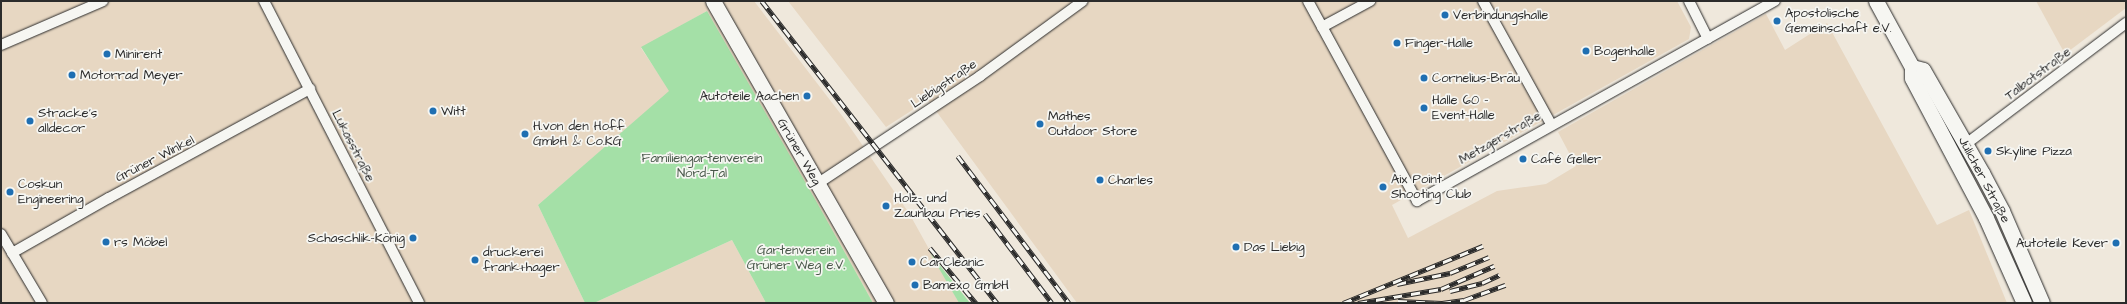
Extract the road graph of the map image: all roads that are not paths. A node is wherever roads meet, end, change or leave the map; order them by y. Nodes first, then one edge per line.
1 (104, 1) edge
2 (264, 1) edge
3 (713, 1) edge
4 (1083, 1) edge
5 (1308, 1) edge
6 (1370, 1) edge
7 (1483, 1) edge
8 (1689, 1) edge
9 (1774, 1) edge
10 (1876, 1) edge
11 (2126, 23) edge
12 (1322, 28) junction
13 (1708, 39) junction
14 (1, 45) edge
15 (1912, 67) junction
16 (310, 90) junction
17 (1551, 124) junction
18 (1966, 144) junction
19 (1952, 153) junction
20 (817, 184) junction
21 (1, 234) edge
22 (12, 253) junction
23 (42, 303) edge
24 (419, 303) edge
25 (886, 303) edge
26 (2024, 303) edge
27 (2042, 303) edge

1 - 14 street
2 - 16 street, Lukasstraße
3 - 20 main road, Grüner Weg
4 - 20 street, Liebigstraße
5 - 12 street, Metzgerstraße
6 - 12 street
7 - 17 street
8 - 13 street
9 - 13 street, Metzgerstraße
10 - 15 main road, Jülicher Straße
11 - 18 street, Talbotstraße
12 - 17 street, Metzgerstraße
13 - 17 street, Metzgerstraße
15 - 18 main road, Jülicher Straße
15 - 19 main road, Jülicher Straße
16 - 22 street, Grüner Winkel
16 - 24 street, Lukasstraße
18 - 19 main road
18 - 27 main road, Jülicher Straße
19 - 26 main road, Jülicher Straße
20 - 25 main road, Grüner Weg
21 - 22 street
22 - 23 street

